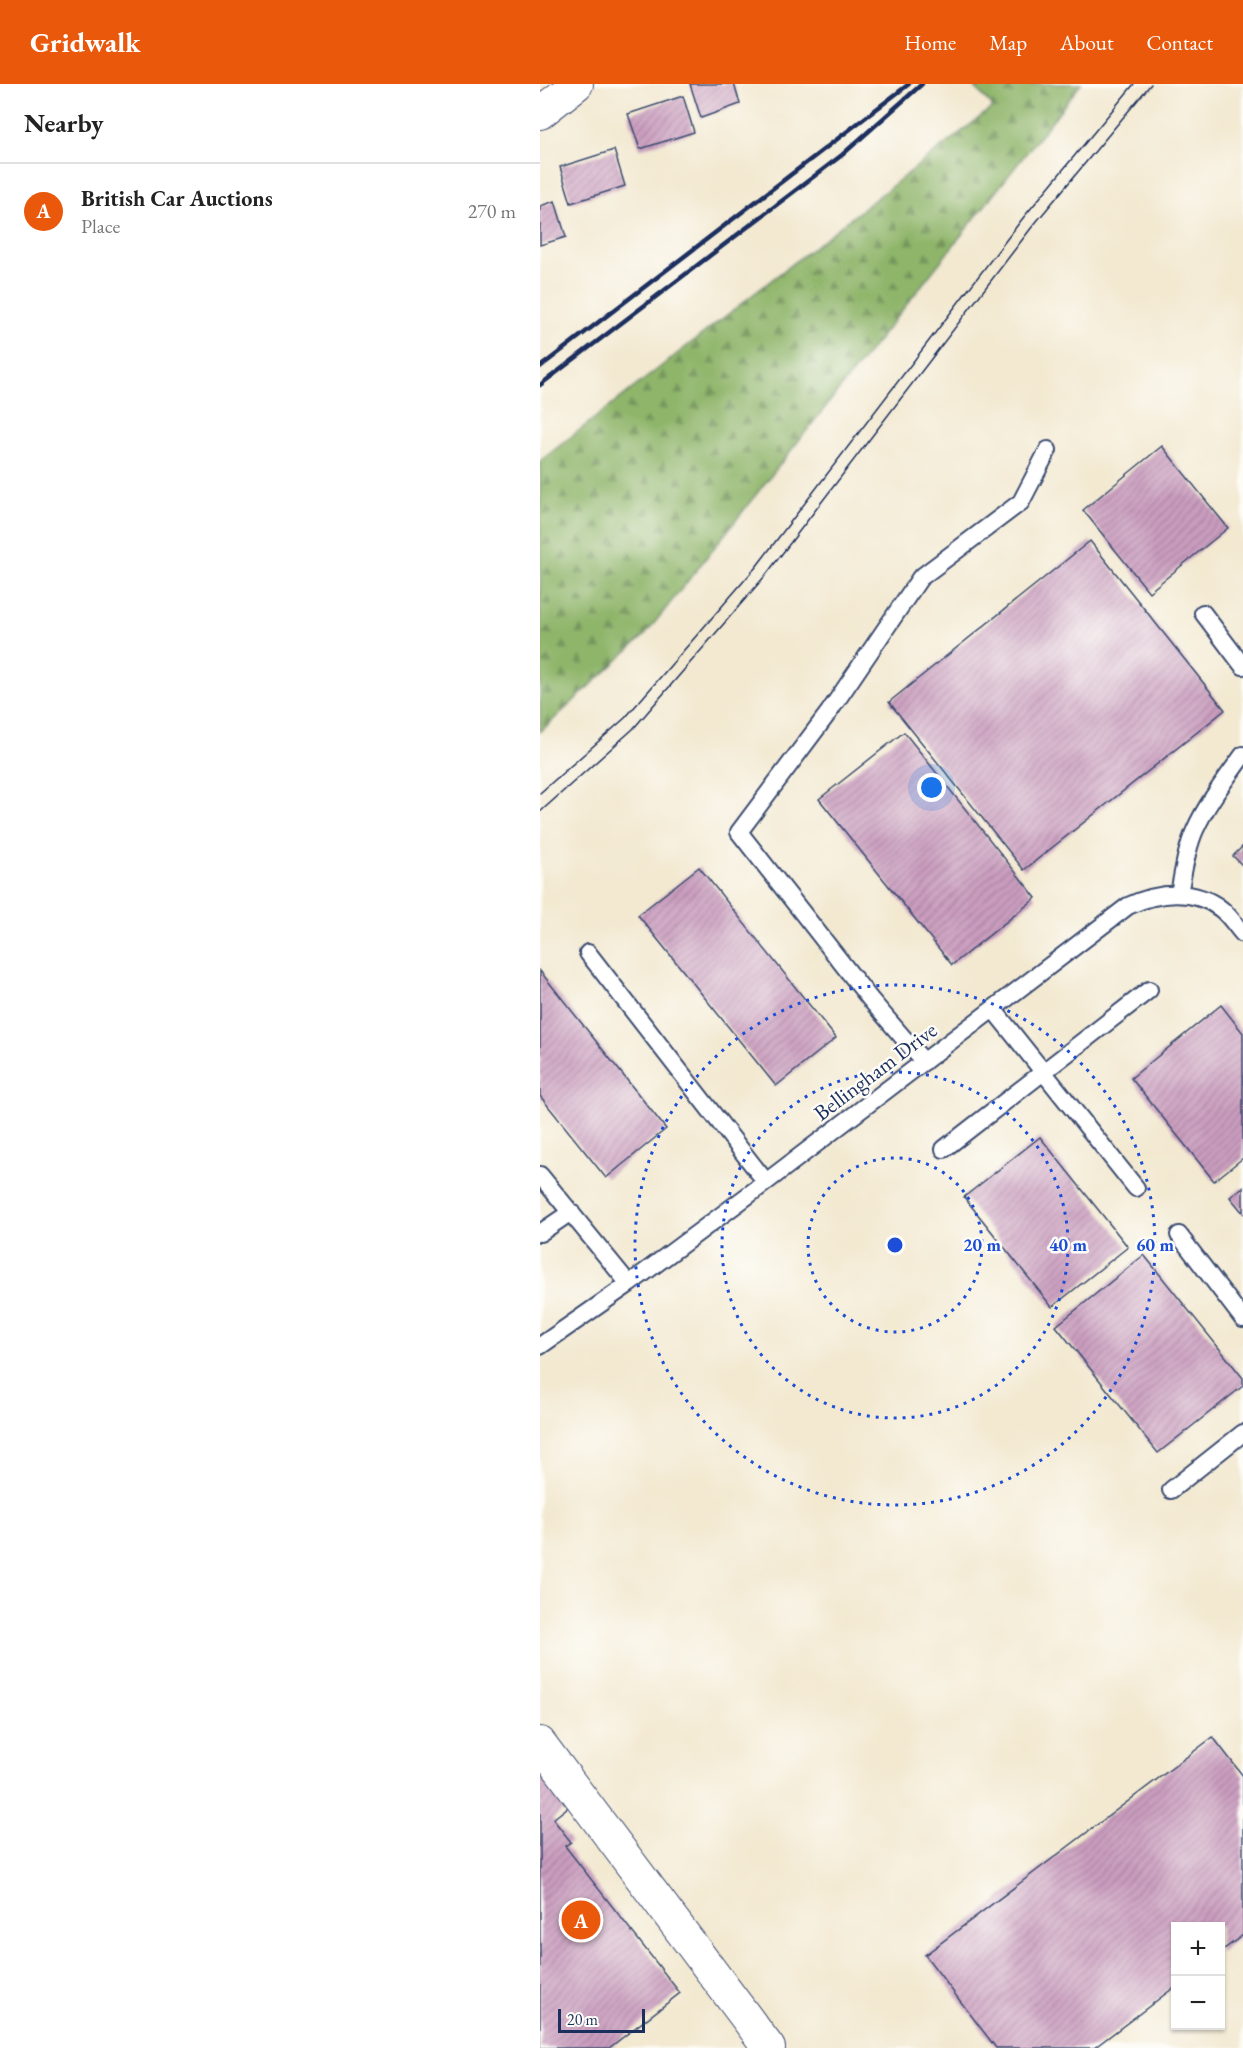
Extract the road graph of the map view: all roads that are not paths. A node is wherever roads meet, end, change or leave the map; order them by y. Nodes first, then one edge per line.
1 (577, 84) edge
2 (540, 113) edge
3 (1048, 450) dead end
4 (1203, 613) dead end
5 (1243, 666) edge
6 (1243, 755) edge
7 (1179, 894) junction
8 (1243, 934) edge
9 (588, 953) dead end
10 (1149, 990) dead end
11 (993, 1009) junction
12 (924, 1062) junction
13 (1044, 1071) junction
14 (944, 1149) dead end
15 (540, 1175) edge
16 (766, 1182) junction
17 (1136, 1188) dead end
18 (571, 1212) junction
19 (540, 1233) edge
20 (1179, 1235) dead end
21 (628, 1284) junction
22 (1243, 1319) edge
23 (540, 1346) edge
24 (1243, 1433) edge
25 (1171, 1490) dead end
26 (540, 1743) edge
27 (769, 2048) edge

1 - 2 street
3 - 12 lane
4 - 5 lane
6 - 7 lane
7 - 8 lane, Bellingham Drive
7 - 11 lane, Bellingham Drive
9 - 16 lane
10 - 13 lane
11 - 12 lane, Bellingham Drive
11 - 13 lane
12 - 16 lane, Bellingham Drive
13 - 14 lane
13 - 17 lane
15 - 18 lane
16 - 21 lane, Bellingham Drive
18 - 19 lane
18 - 21 lane
20 - 22 lane
21 - 23 lane, Bellingham Drive
24 - 25 lane
26 - 27 street

